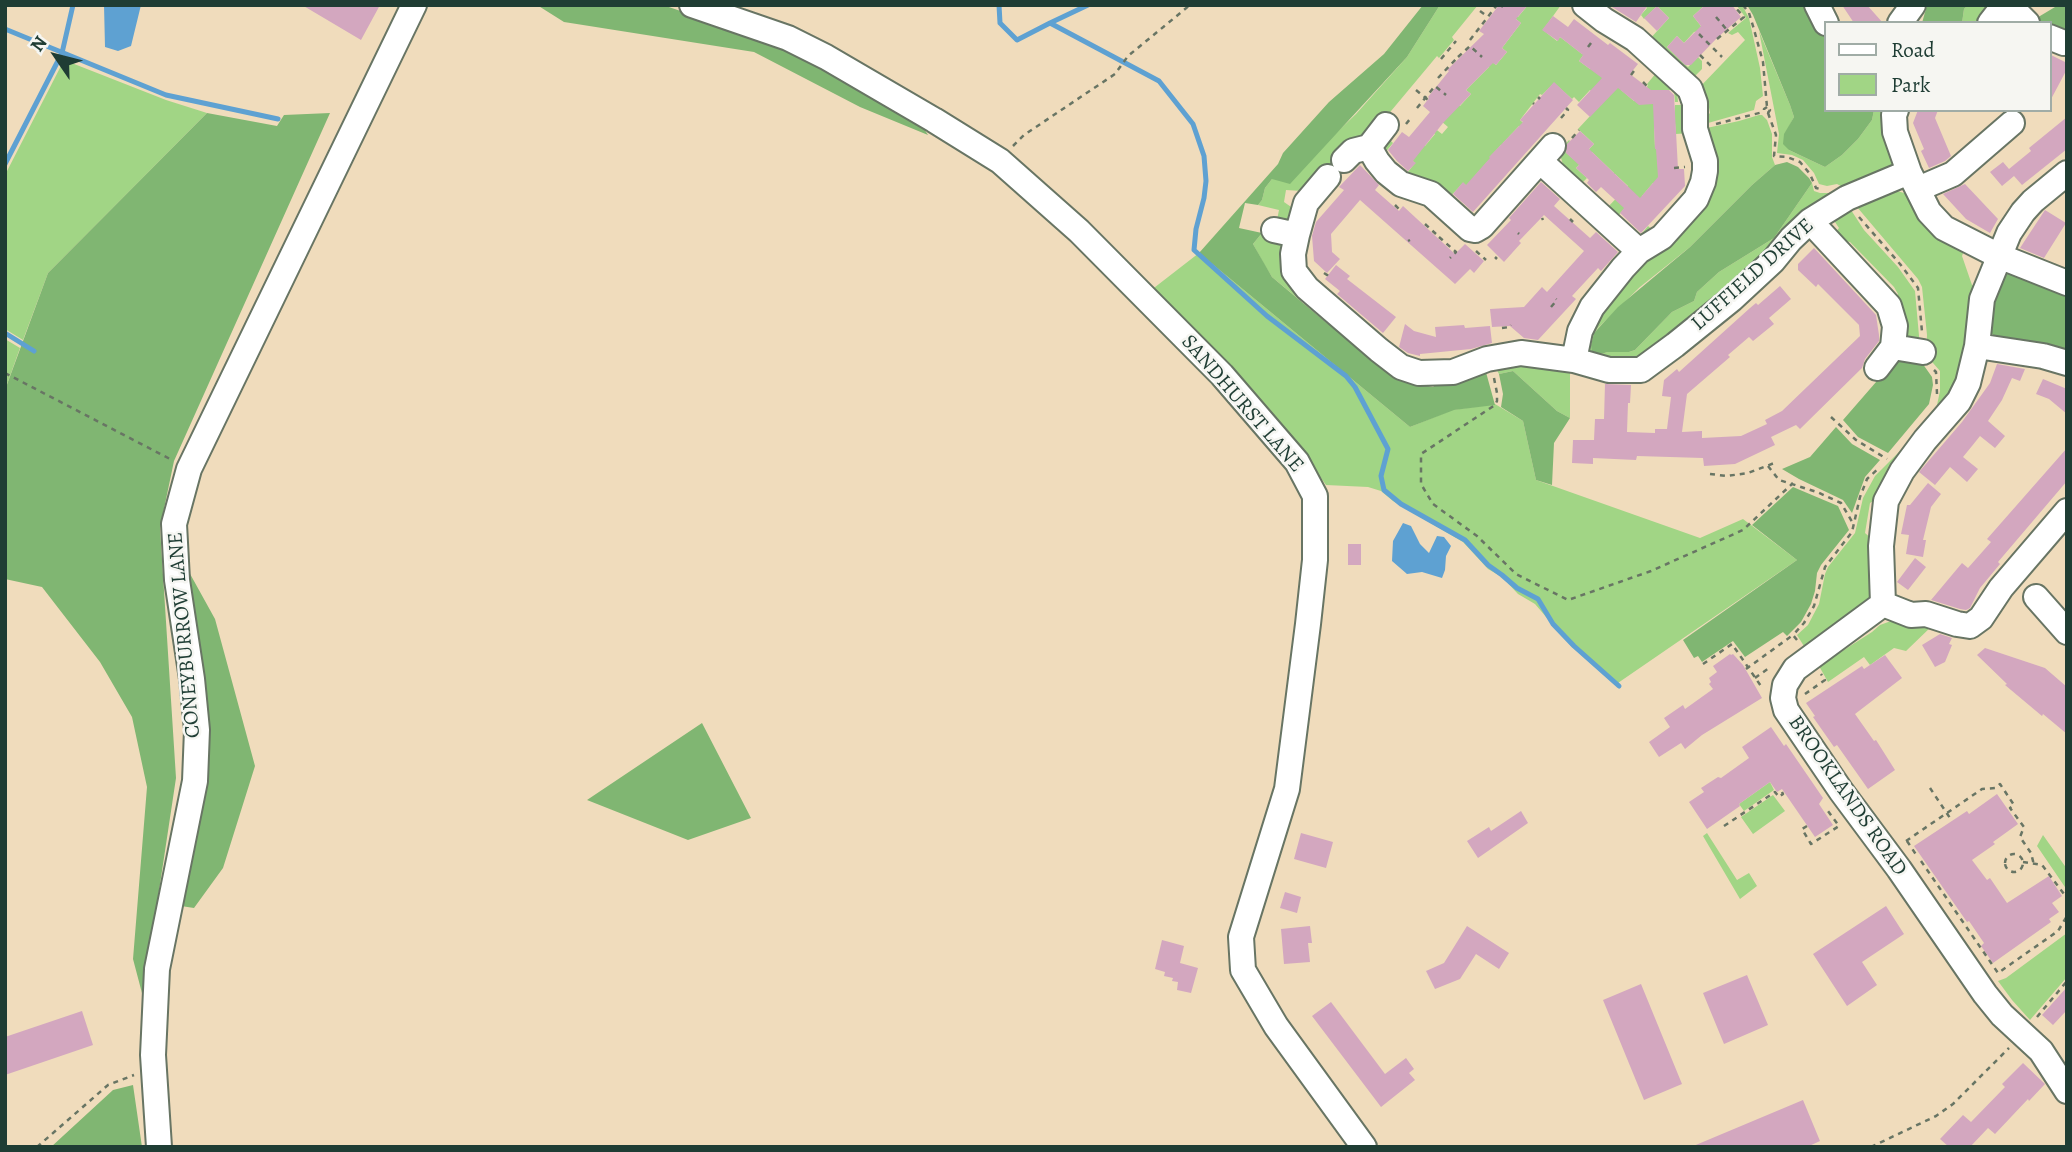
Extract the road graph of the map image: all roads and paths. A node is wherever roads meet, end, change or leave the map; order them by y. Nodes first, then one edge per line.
1 (414, 5) edge
2 (692, 5) edge
3 (1190, 5) edge
4 (1585, 5) edge
5 (1743, 5) edge
6 (1817, 5) edge
7 (1913, 5) edge
8 (1500, 6) edge
9 (1734, 6) edge
10 (1480, 11) dead end
11 (2017, 11) edge
12 (1489, 17) junction
13 (1716, 17) dead end
14 (1825, 21) edge
15 (1901, 21) edge
16 (1992, 21) edge
17 (1727, 30) junction
18 (1699, 34) dead end
19 (1717, 38) dead end
20 (1470, 40) dead end
21 (1456, 41) dead end
22 (1700, 55) dead end
23 (1482, 57) dead end
24 (1722, 57) dead end
25 (1441, 59) dead end
26 (1712, 67) dead end
27 (1437, 78) dead end
28 (1643, 82) dead end
29 (1644, 89) dead end
30 (1416, 90) dead end
31 (1446, 95) dead end
32 (1427, 99) junction
33 (1417, 108) dead end
34 (1566, 108) dead end
35 (1895, 112) edge
36 (1561, 118) dead end
37 (2012, 123) dead end
38 (1387, 125) dead end
39 (1695, 129) junction
40 (1579, 130) dead end
41 (1369, 147) junction
42 (1555, 149) junction
43 (1000, 161) junction
44 (1685, 167) dead end
45 (1674, 168) dead end
46 (2067, 173) edge
47 (1914, 180) junction
48 (1395, 205) dead end
49 (1397, 212) dead end
50 (1810, 221) junction
51 (1425, 224) dead end
52 (1476, 251) dead end
53 (1639, 251) junction
54 (1999, 256) junction
55 (1450, 258) dead end
56 (1486, 260) dead end
57 (2067, 283) edge
58 (1556, 299) dead end
59 (1551, 307) dead end
60 (1511, 325) dead end
61 (1502, 328) dead end
62 (1977, 346) junction
63 (1893, 347) junction
64 (1923, 352) dead end
65 (1487, 359) junction
66 (1574, 360) junction
67 (2067, 363) edge
68 (1877, 368) dead end
69 (5, 373) edge
70 (1831, 416) dead end
71 (1887, 459) dead end
72 (1777, 462) dead end
73 (1768, 466) junction
74 (189, 469) junction
75 (1710, 474) dead end
76 (1793, 483) junction
77 (2067, 511) edge
78 (1854, 525) dead end
79 (2036, 597) dead end
80 (1883, 604) junction
81 (2067, 632) edge
82 (1793, 635) dead end
83 (1703, 664) dead end
84 (1747, 668) junction
85 (1770, 698) dead end
86 (1930, 788) dead end
87 (1781, 790) dead end
88 (1833, 808) dead end
89 (1828, 811) junction
90 (1946, 813) junction
91 (1823, 815) dead end
92 (1952, 821) dead end
93 (1798, 824) dead end
94 (1724, 826) dead end
95 (1807, 826) dead end
96 (1801, 829) junction
97 (1907, 841) junction
98 (1901, 846) dead end
99 (2023, 862) junction
100 (2034, 865) junction
101 (2067, 898) edge
102 (2067, 916) edge
103 (2067, 981) edge
104 (2023, 1033) junction
105 (155, 1075) junction
106 (2067, 1091) edge
107 (37, 1147) edge
108 (159, 1147) edge
109 (1364, 1147) edge
110 (1871, 1147) edge

1 - 74 street, CONEYBURROW LANE
2 - 43 street, SANDHURST LANE
3 - 43 path
4 - 39 street
5 - 39 path
6 - 14 street
7 - 15 street
8 - 12 path
9 - 17 path
10 - 12 path
11 - 16 street
12 - 20 path
13 - 17 path
17 - 19 path
18 - 24 path
21 - 25 path
22 - 26 path
23 - 27 path
28 - 29 path
30 - 32 path
31 - 32 path
32 - 33 path
34 - 36 path
35 - 47 street
37 - 47 street, LUFFIELD DRIVE
38 - 41 street
39 - 53 street
40 - 42 path
41 - 42 street
41 - 65 street, LUFFIELD DRIVE
42 - 53 street
43 - 109 street, SANDHURST LANE
44 - 45 path
46 - 54 street
47 - 50 street, LUFFIELD DRIVE
47 - 54 street
48 - 49 path
50 - 63 street
50 - 66 street, LUFFIELD DRIVE
51 - 55 path
52 - 56 path
53 - 66 street
54 - 57 street
54 - 62 street
58 - 59 path
60 - 61 path
62 - 67 street
62 - 80 street
63 - 64 street
63 - 68 street
65 - 66 street, LUFFIELD DRIVE
65 - 76 path
69 - 74 path
70 - 71 path
72 - 73 path
73 - 75 path
73 - 76 path
74 - 105 street, CONEYBURROW LANE
76 - 78 path
77 - 80 street
79 - 81 street
80 - 104 street, BROOKLANDS ROAD
82 - 84 path
83 - 84 path
84 - 85 path
86 - 90 path
87 - 94 path
88 - 89 path
89 - 91 path
89 - 96 path
90 - 92 path
90 - 97 path
90 - 100 path
93 - 96 path
95 - 96 path
97 - 98 path
97 - 102 path
99 - 99 path
99 - 100 path
100 - 101 path
103 - 104 path
104 - 106 street, BROOKLANDS ROAD
104 - 110 path
105 - 107 path
105 - 108 street, CONEYBURROW LANE

